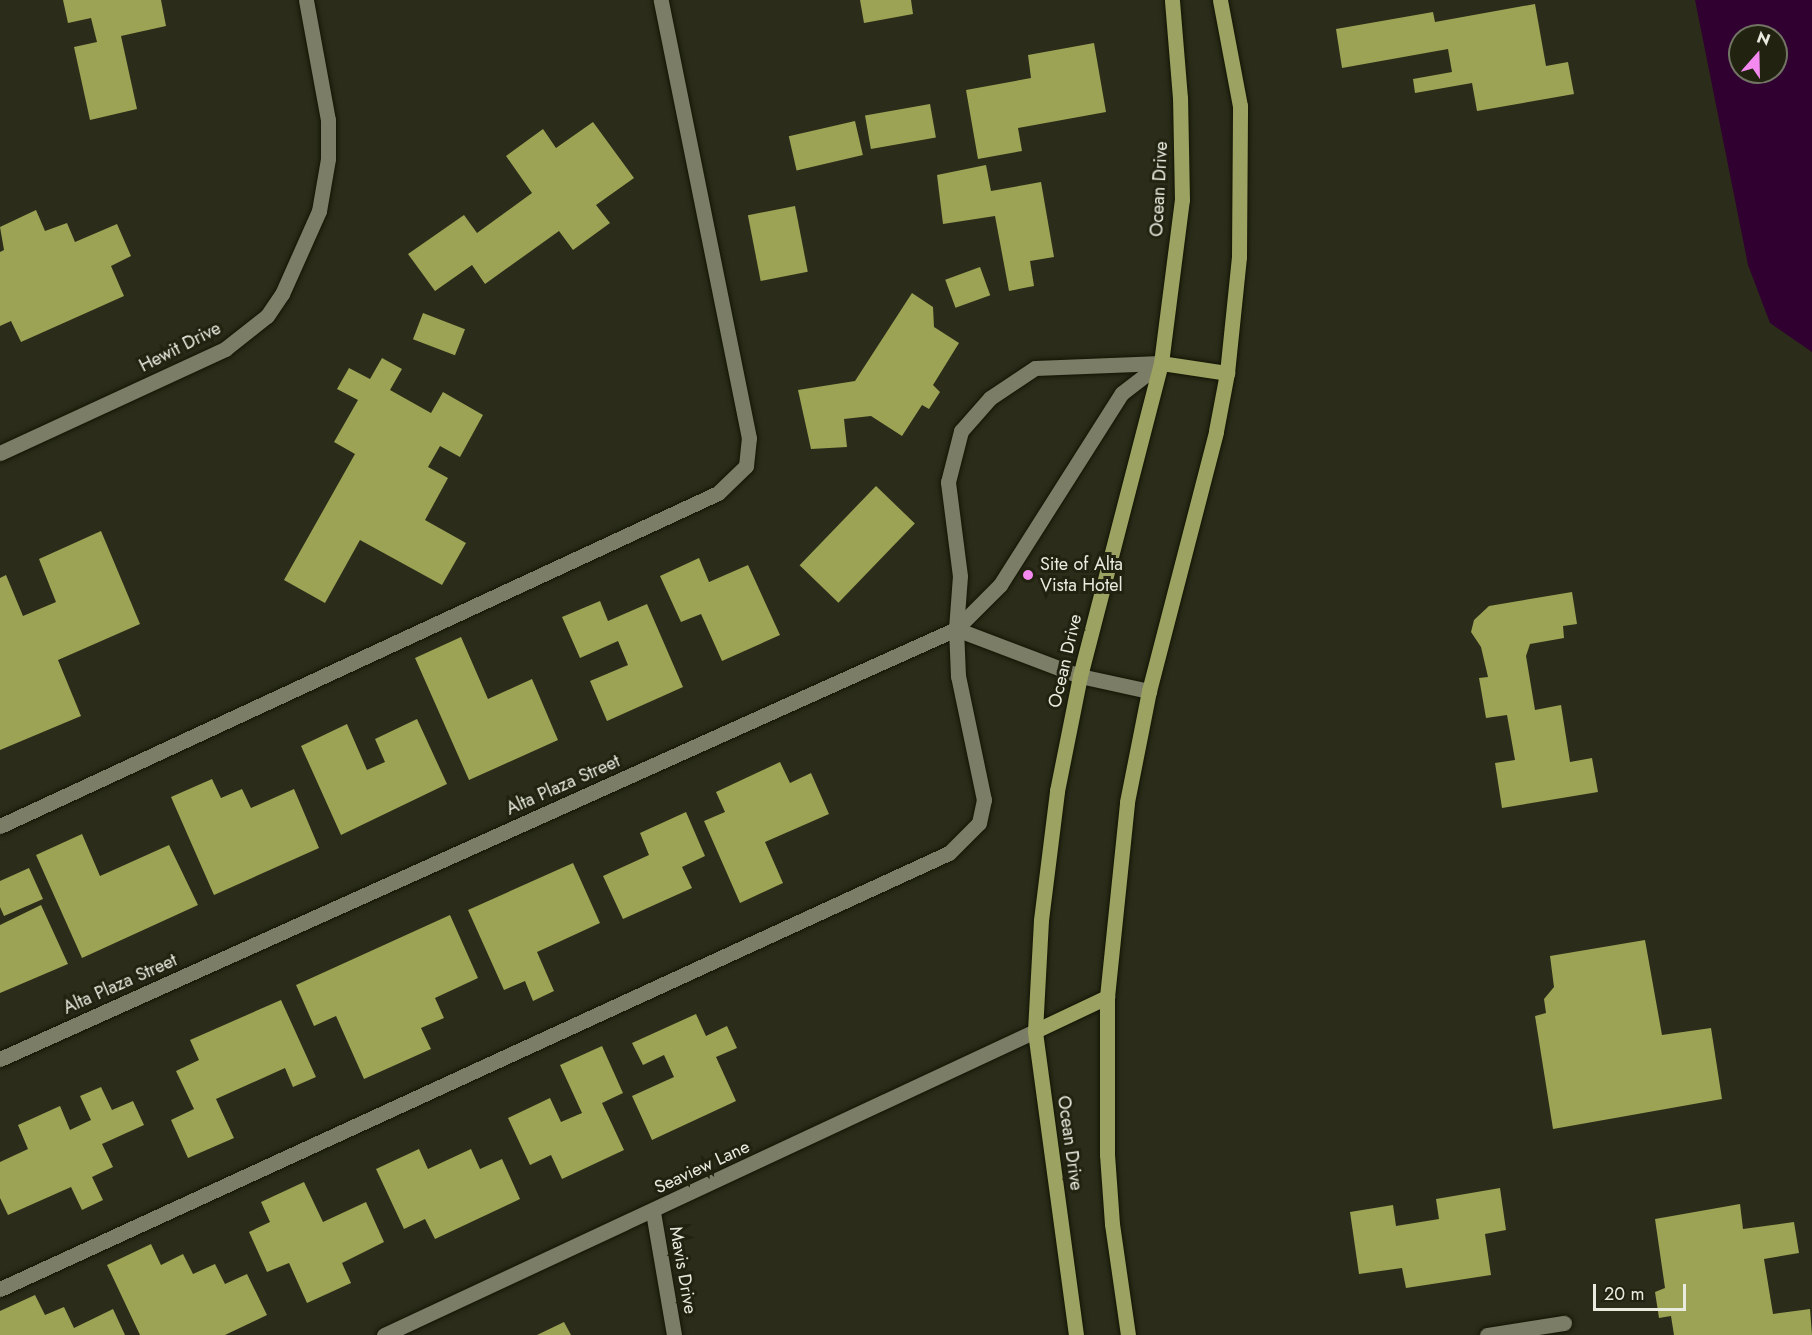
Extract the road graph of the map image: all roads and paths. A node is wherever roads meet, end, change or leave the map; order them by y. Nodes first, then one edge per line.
1 (306, 0) edge
2 (661, 0) edge
3 (1172, 0) edge
4 (1220, 0) edge
5 (1161, 363) junction
6 (1227, 373) junction
7 (0, 453) edge
8 (956, 629) junction
9 (1080, 676) junction
10 (1149, 691) junction
11 (0, 826) edge
12 (1107, 996) junction
13 (1035, 1031) junction
14 (0, 1059) edge
15 (653, 1212) junction
16 (0, 1289) edge
17 (1564, 1323) dead end
18 (384, 1335) edge
19 (674, 1335) edge
20 (1076, 1335) edge
21 (1128, 1335) edge
22 (1487, 1335) edge

1 - 7 street, Hewit Drive
2 - 11 street
3 - 5 main road, Ocean Drive
4 - 6 main road, Ocean Drive
5 - 6 main road
5 - 8 street
5 - 8 street
5 - 9 main road, Ocean Drive
6 - 10 main road, Ocean Drive
8 - 9 street
8 - 14 street, Alta Plaza Street
8 - 16 street
9 - 10 street
9 - 13 main road, Ocean Drive
10 - 12 main road, Ocean Drive
12 - 13 main road
12 - 21 main road, Ocean Drive
13 - 15 street, Seaview Lane
13 - 20 main road, Ocean Drive
15 - 18 street, Seaview Lane
15 - 19 street, Mavis Drive
17 - 22 street

